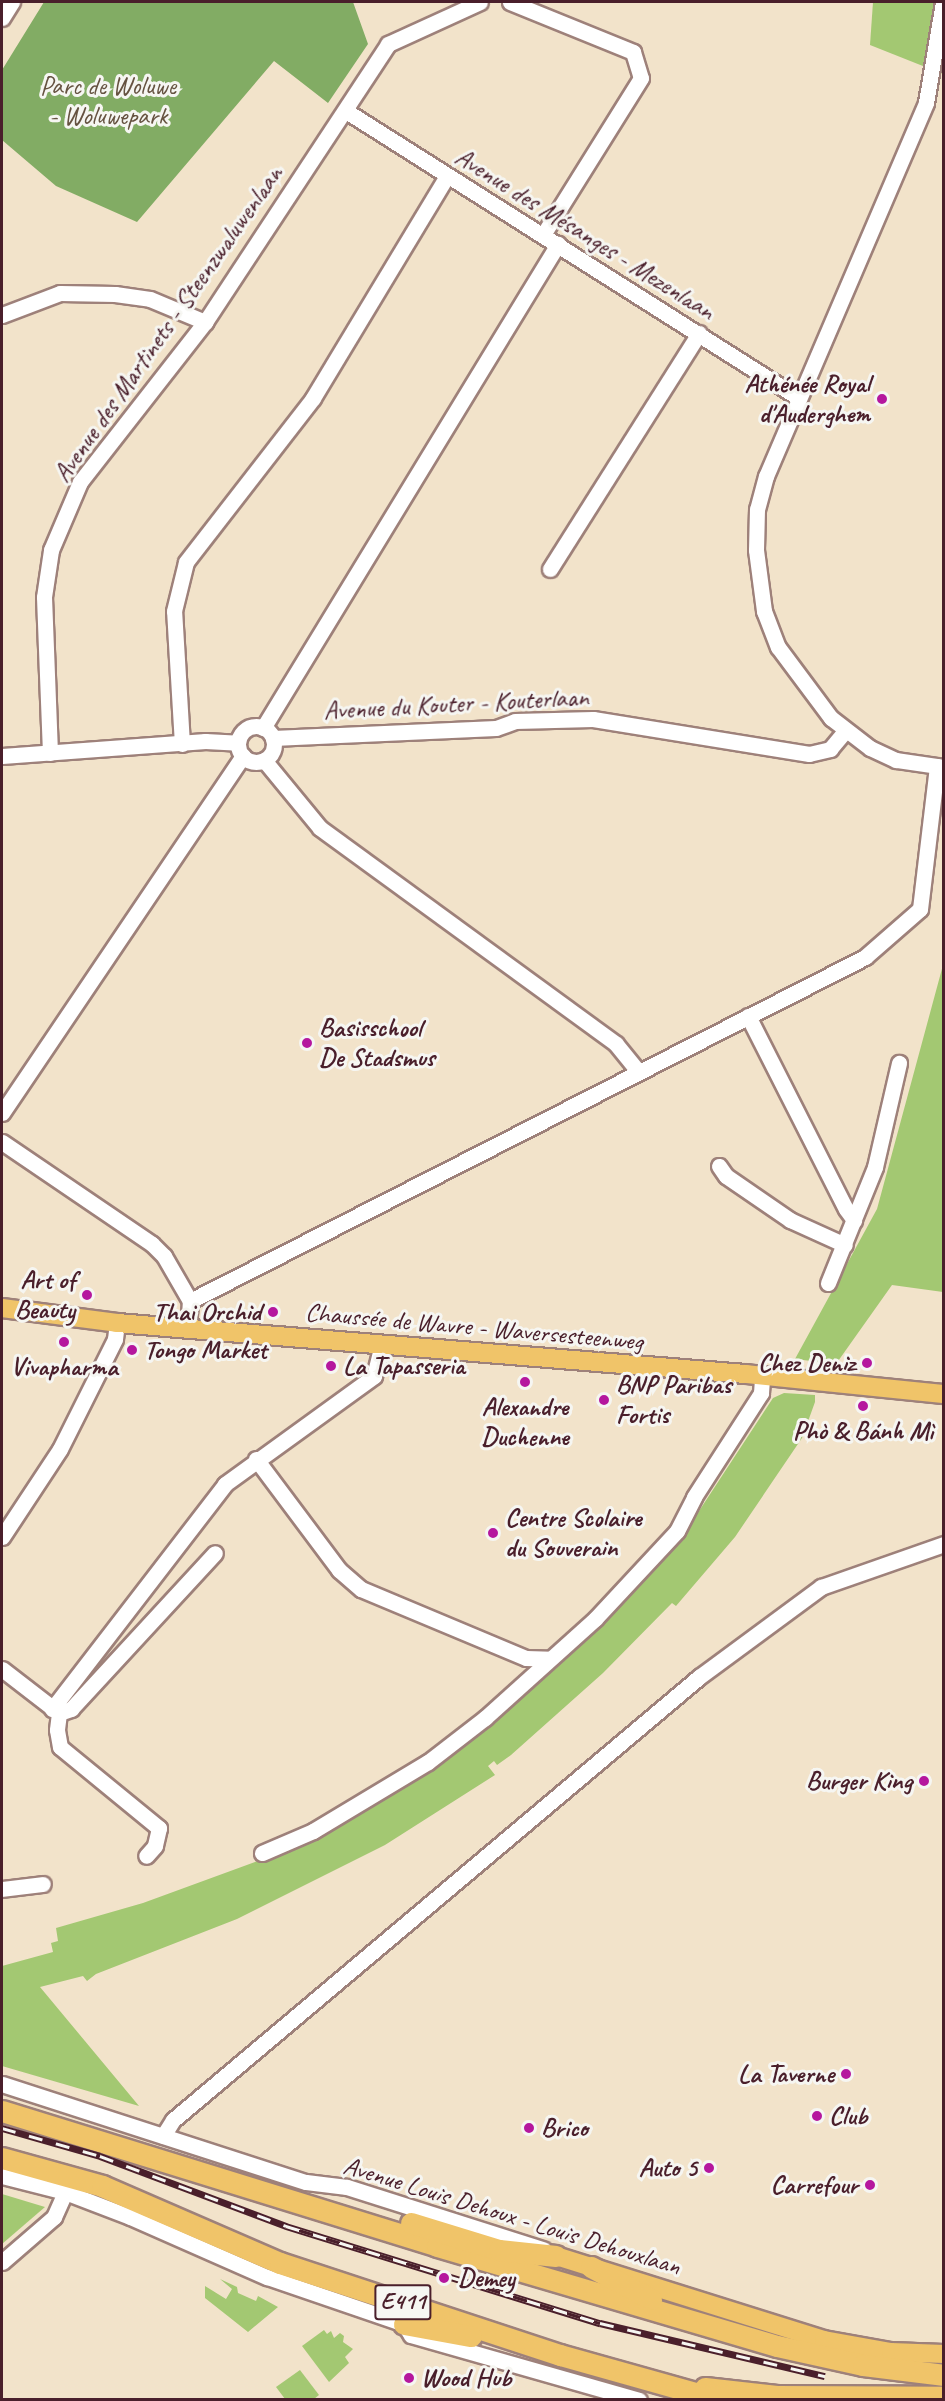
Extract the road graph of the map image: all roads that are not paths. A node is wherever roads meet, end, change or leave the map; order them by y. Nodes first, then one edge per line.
1 (12, 2) edge
2 (480, 2) edge
3 (510, 2) edge
4 (943, 2) edge
5 (2, 18) edge
6 (346, 111) junction
7 (447, 176) junction
8 (543, 235) junction
9 (558, 244) junction
10 (2, 315) edge
11 (205, 322) junction
12 (699, 333) junction
13 (799, 398) junction
14 (550, 569) dead end
15 (844, 731) junction
16 (268, 733) junction
17 (182, 744) junction
18 (241, 750) junction
19 (50, 753) junction
20 (2, 756) edge
21 (264, 760) junction
22 (940, 767) edge
23 (748, 1016) junction
24 (899, 1063) dead end
25 (639, 1072) junction
26 (2, 1113) edge
27 (2, 1142) edge
28 (719, 1166) dead end
29 (854, 1220) junction
30 (845, 1245) junction
31 (828, 1283) dead end
32 (190, 1301) junction
33 (2, 1308) edge
34 (117, 1323) junction
35 (188, 1329) junction
36 (382, 1345) junction
37 (762, 1378) junction
38 (944, 1394) edge
39 (256, 1459) junction
40 (2, 1537) edge
41 (944, 1544) edge
42 (215, 1553) dead end
43 (550, 1659) junction
44 (2, 1669) edge
45 (56, 1711) junction
46 (262, 1852) dead end
47 (146, 1856) dead end
48 (43, 1884) dead end
49 (2, 1889) edge
50 (2, 2084) edge
51 (2, 2110) edge
52 (163, 2136) junction
53 (2, 2158) edge
54 (2, 2176) edge
55 (65, 2192) junction
56 (305, 2203) junction
57 (556, 2256) junction
58 (2, 2262) edge
59 (591, 2267) junction
60 (683, 2317) junction
61 (404, 2325) junction
62 (944, 2354) edge
63 (560, 2355) junction
64 (944, 2375) edge
65 (660, 2383) junction
66 (944, 2397) edge
67 (639, 2400) edge
68 (720, 2400) edge

1 - 5 street
2 - 6 street, Avenue des Martinets - Steenzwaluwenlaan
3 - 8 street
4 - 13 street
6 - 7 street, Avenue des Mésanges - Mezenlaan
6 - 11 street, Avenue des Martinets - Steenzwaluwenlaan
7 - 8 street, Avenue des Mésanges - Mezenlaan
7 - 17 street
8 - 9 street, Avenue des Mésanges - Mezenlaan
9 - 12 street, Avenue des Mésanges - Mezenlaan
9 - 16 street
10 - 11 street
11 - 19 street, Avenue des Martinets - Steenzwaluwenlaan
12 - 13 street, Avenue des Mésanges - Mezenlaan
12 - 14 street
13 - 15 street
15 - 16 street, Avenue du Kouter - Kouterlaan
15 - 22 street
16 - 18 street
16 - 21 street
17 - 18 street
17 - 19 street
18 - 21 street
18 - 26 street
19 - 20 street
21 - 25 street
22 - 23 street
23 - 25 street
23 - 29 street
24 - 29 street
25 - 32 street
27 - 32 street
28 - 30 street
29 - 30 street
30 - 31 street
32 - 35 street
33 - 34 main road, Chaussée de Wavre - Waversesteenweg
34 - 35 main road, Chaussée de Wavre - Waversesteenweg
34 - 40 street
35 - 36 main road, Chaussée de Wavre - Waversesteenweg
36 - 37 main road, Chaussée de Wavre - Waversesteenweg
36 - 39 street
37 - 38 main road, Chaussée de Wavre - Waversesteenweg
37 - 43 street
39 - 43 street
39 - 45 street
41 - 52 street
42 - 45 street
43 - 46 street
44 - 45 street
45 - 47 street
48 - 49 street
50 - 52 street, Avenue Louis Dehoux - Louis Dehouxlaan
51 - 56 highway, E411
52 - 57 street, Avenue Louis Dehoux - Louis Dehouxlaan
53 - 63 highway, E411
54 - 55 street
55 - 58 street
55 - 61 street
56 - 57 highway
56 - 60 highway, E411
57 - 59 main road, Avenue Louis Dehoux - Louis Dehouxlaan
59 - 60 highway
59 - 62 main road, Avenue Louis Dehoux - Louis Dehouxlaan
60 - 64 highway, E411
61 - 63 highway
61 - 67 street
63 - 65 highway, E411
65 - 66 highway, E411
65 - 68 highway

